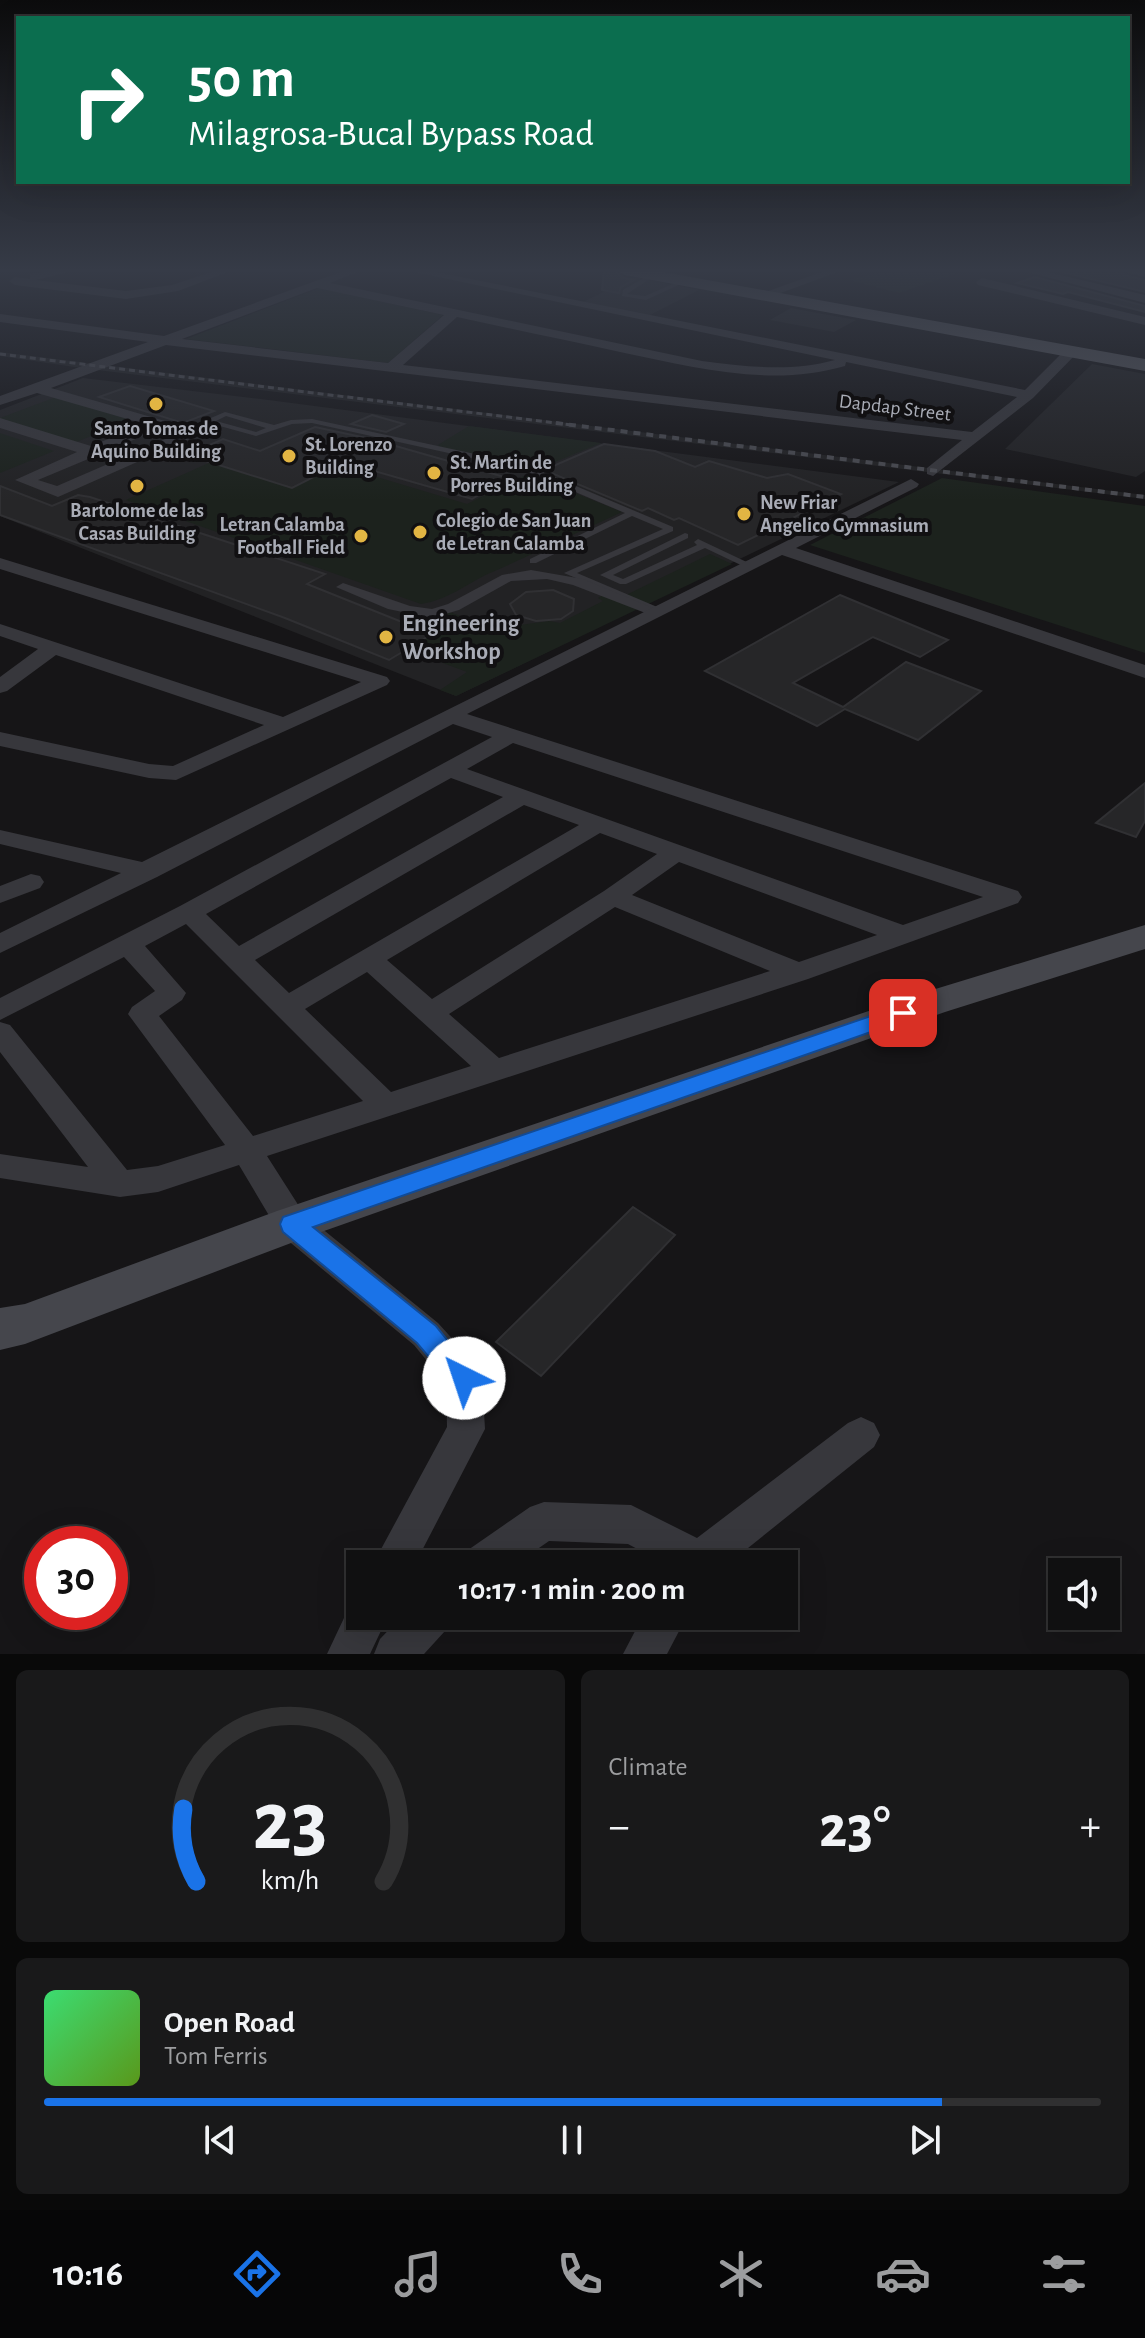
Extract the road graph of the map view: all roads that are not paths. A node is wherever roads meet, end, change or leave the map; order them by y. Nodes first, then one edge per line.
1 (145, 347) edge
2 (225, 347) edge
3 (415, 347) edge
4 (622, 347) edge
5 (787, 347) edge
6 (1051, 347) edge
7 (1072, 351) junction
8 (850, 360) junction
9 (1145, 365) edge
10 (393, 366) junction
11 (37, 388) junction
12 (1028, 395) junction
13 (0, 401) edge
14 (0, 423) edge
15 (161, 423) junction
16 (0, 431) edge
17 (184, 431) junction
18 (975, 437) junction
19 (88, 455) junction
20 (119, 465) junction
21 (933, 471) dead end
22 (911, 484) dead end
23 (631, 513) junction
24 (670, 529) junction
25 (685, 536) junction
26 (705, 545) junction
27 (784, 550) junction
28 (533, 561) dead end
29 (0, 563) edge
30 (748, 565) junction
31 (343, 587) dead end
32 (655, 610) junction
33 (0, 630) edge
34 (53, 648) junction
35 (1145, 672) edge
36 (0, 687) edge
37 (457, 711) dead end
38 (283, 724) junction
39 (510, 736) junction
40 (0, 739) edge
41 (450, 770) junction
42 (521, 797) junction
43 (598, 824) junction
44 (0, 837) edge
45 (676, 852) junction
46 (148, 871) junction
47 (31, 882) dead end
48 (0, 895) edge
49 (613, 897) junction
50 (189, 912) junction
51 (904, 935) junction
52 (1145, 937) edge
53 (0, 944) edge
54 (128, 944) junction
55 (238, 958) junction
56 (370, 960) junction
57 (798, 972) junction
58 (289, 1006) junction
59 (0, 1010) edge
60 (430, 1013) junction
61 (0, 1032) edge
62 (494, 1070) junction
63 (385, 1104) junction
64 (247, 1151) junction
65 (0, 1166) edge
66 (120, 1184) junction
67 (292, 1224) junction
68 (0, 1329) edge
69 (861, 1435) dead end
70 (401, 1550) edge
71 (502, 1550) edge
72 (677, 1550) edge
73 (714, 1550) edge
74 (360, 1630) edge
75 (417, 1630) edge
76 (658, 1630) edge
77 (348, 1654) edge
78 (395, 1654) edge
79 (644, 1654) edge

1 - 11 street
2 - 10 street, Dapdap Street
3 - 10 street
4 - 8 street
5 - 8 street
6 - 7 main road
7 - 9 main road
7 - 12 street
8 - 12 street
10 - 18 street, Dapdap Street
11 - 13 street
11 - 15 street
12 - 18 street
14 - 19 street
15 - 17 street
15 - 19 street
16 - 19 street
17 - 20 street
17 - 23 lane
18 - 21 street
19 - 20 street
19 - 20 street
22 - 27 street
23 - 24 lane
23 - 28 lane
24 - 25 lane
24 - 32 lane
25 - 26 lane
25 - 26 lane
26 - 30 lane
27 - 30 street
27 - 35 street
29 - 38 street
30 - 32 street
31 - 32 street
32 - 37 street
33 - 34 street
34 - 36 street
34 - 38 street
38 - 40 street
39 - 41 street
39 - 46 street
39 - 51 street
41 - 42 street
41 - 50 street
42 - 43 street
42 - 55 street
43 - 45 street
43 - 56 street
44 - 46 street
45 - 49 street
45 - 51 street
46 - 53 street
47 - 48 street
49 - 57 street
49 - 60 street
50 - 54 street
50 - 55 street
51 - 57 street
52 - 67 main road
54 - 59 street
54 - 64 street
55 - 58 street
56 - 58 street
56 - 60 street
57 - 62 street
58 - 63 street
60 - 62 street
61 - 66 street
62 - 63 street
63 - 64 street
64 - 66 street
64 - 67 street
65 - 66 street
67 - 68 main road
67 - 70 street
69 - 73 street
71 - 72 street
74 - 77 street
75 - 78 street
76 - 79 street

